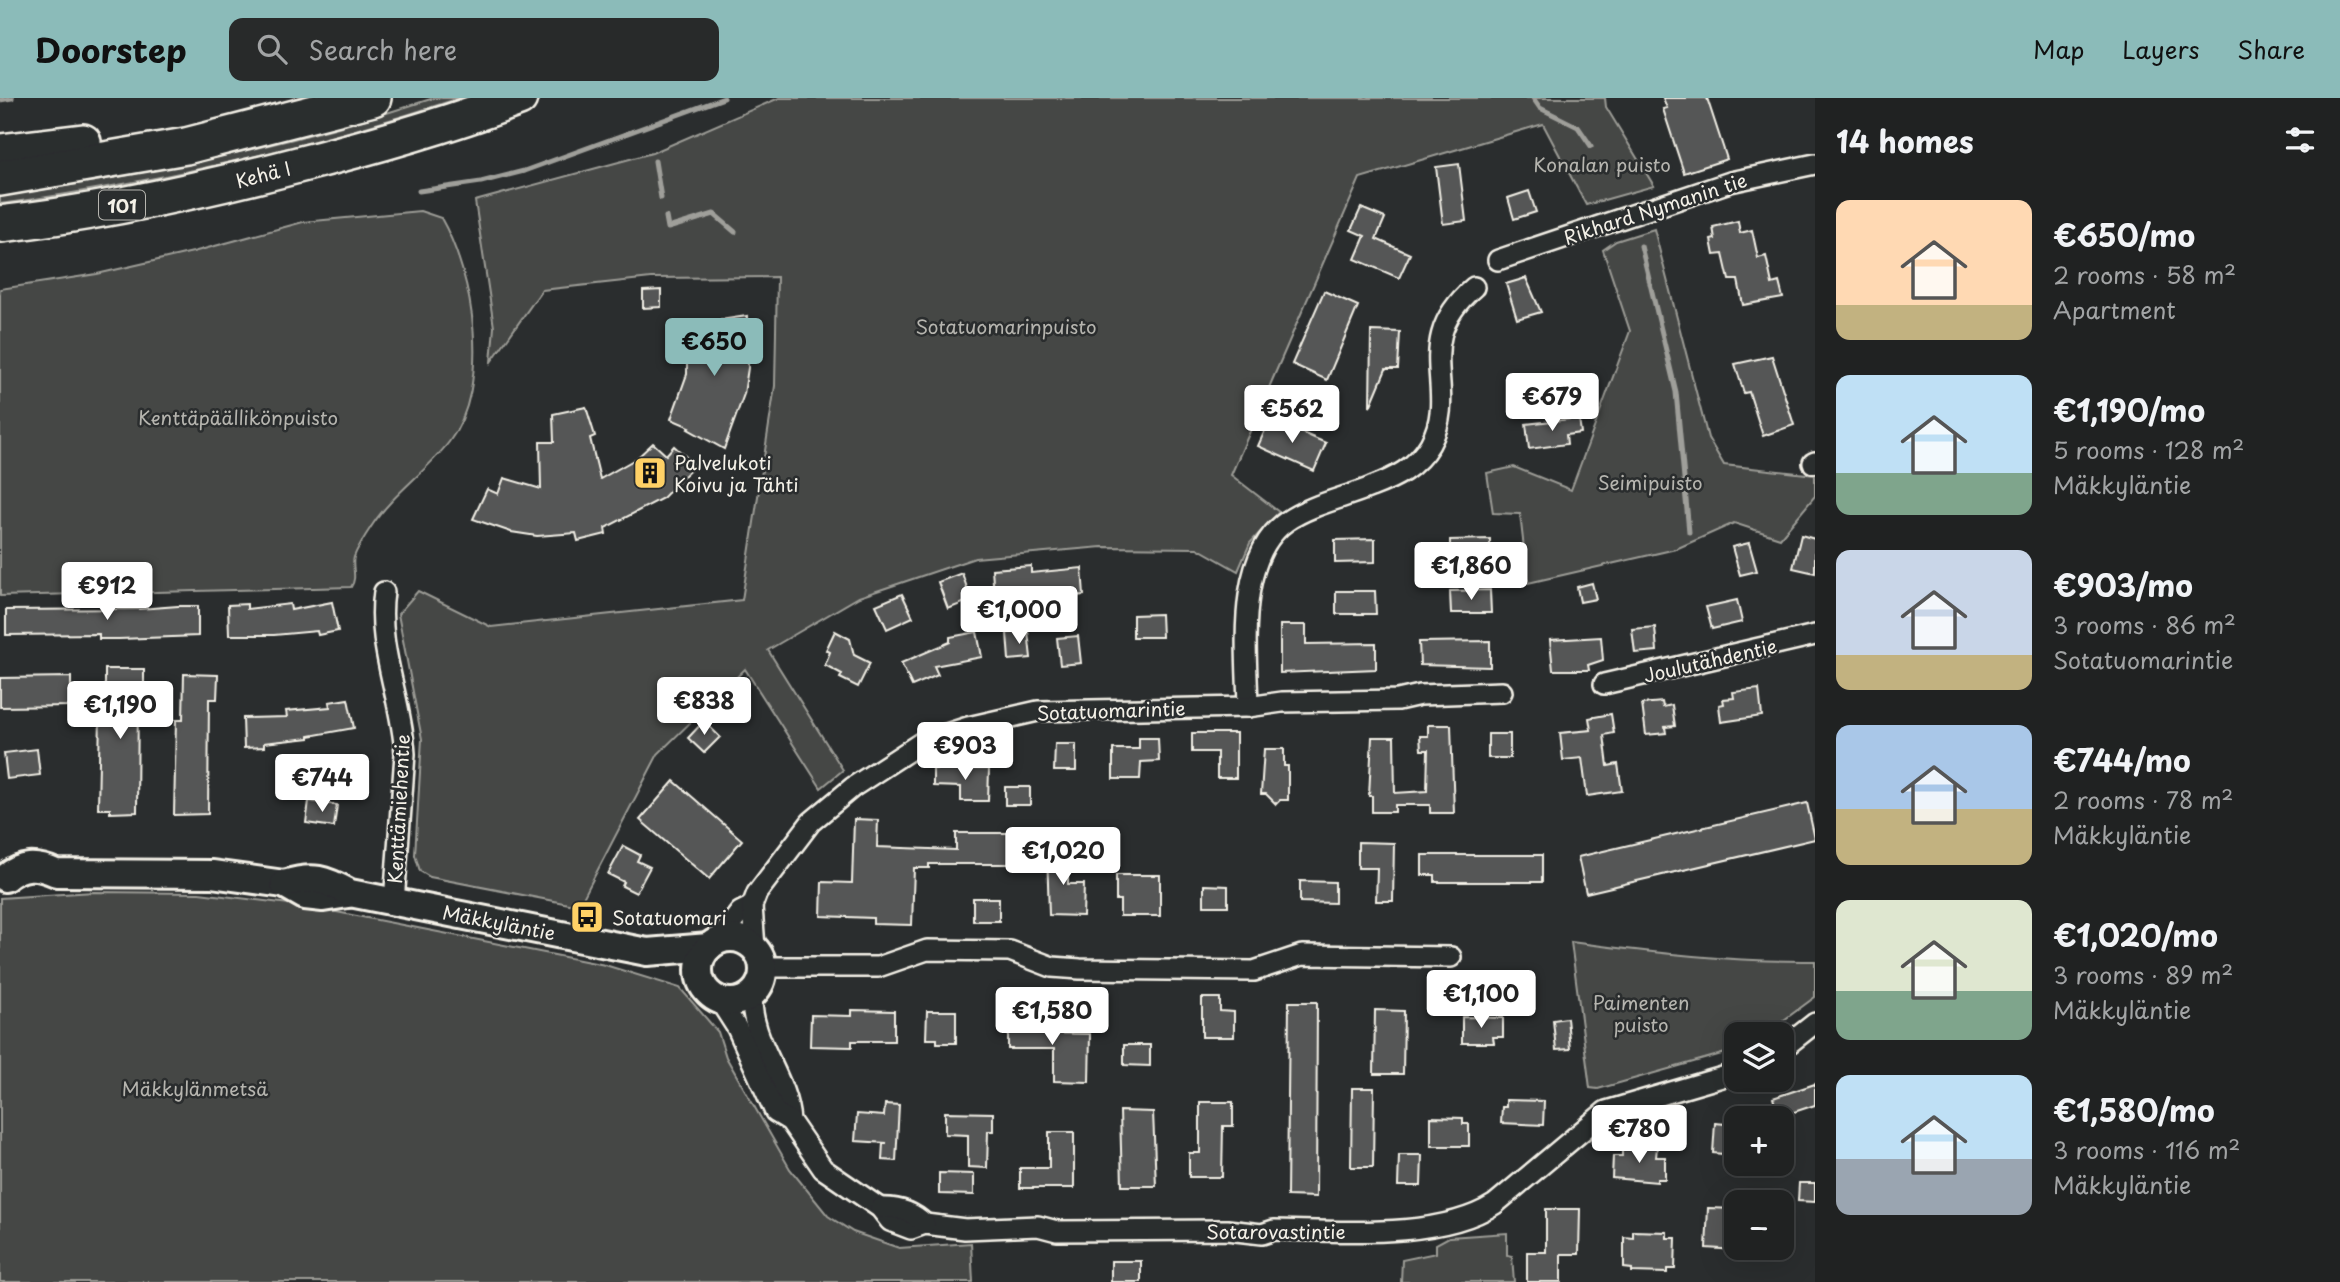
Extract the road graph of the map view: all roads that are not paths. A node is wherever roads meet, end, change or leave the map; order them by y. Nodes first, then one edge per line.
1 (373, 98) edge
2 (519, 98) edge
3 (186, 146) junction
4 (0, 152) edge
5 (1815, 163) edge
6 (0, 178) edge
7 (0, 224) edge
8 (1498, 260) dead end
9 (1474, 287) dead end
10 (383, 592) dead end
11 (1815, 635) edge
12 (1604, 684) dead end
13 (1502, 692) dead end
14 (1248, 707) junction
15 (3, 878) edge
16 (394, 901) junction
17 (752, 906) junction
18 (713, 944) junction
19 (647, 952) junction
20 (1451, 957) dead end
21 (759, 958) junction
22 (710, 990) junction
23 (752, 995) junction
24 (1815, 1023) edge
25 (1794, 1040) edge
26 (1724, 1076) edge
27 (790, 1121) junction

1 - 3 highway, 101
2 - 7 highway, Kehä I / 101
3 - 4 highway, 101
3 - 6 highway, 101
5 - 8 street, Rikhard Nymanin tie
9 - 14 street
10 - 16 street, Kenttämiehentie
11 - 12 street, Joulutähdentie
13 - 14 street, Sotatuomarintie
14 - 17 street, Sotatuomarintie
15 - 16 street, Mäkkyläntie
16 - 19 street, Mäkkyläntie
17 - 18 street, Sotatuomarintie
17 - 21 street
18 - 19 street, Mäkkyläntie
18 - 21 street
18 - 22 street
19 - 22 street, Mäkkyläntie
20 - 21 street
21 - 23 street
22 - 23 street
22 - 27 street, Sotarovastintie
23 - 27 street, Sotarovastintie
24 - 25 street
26 - 27 street, Sotarovastintie

